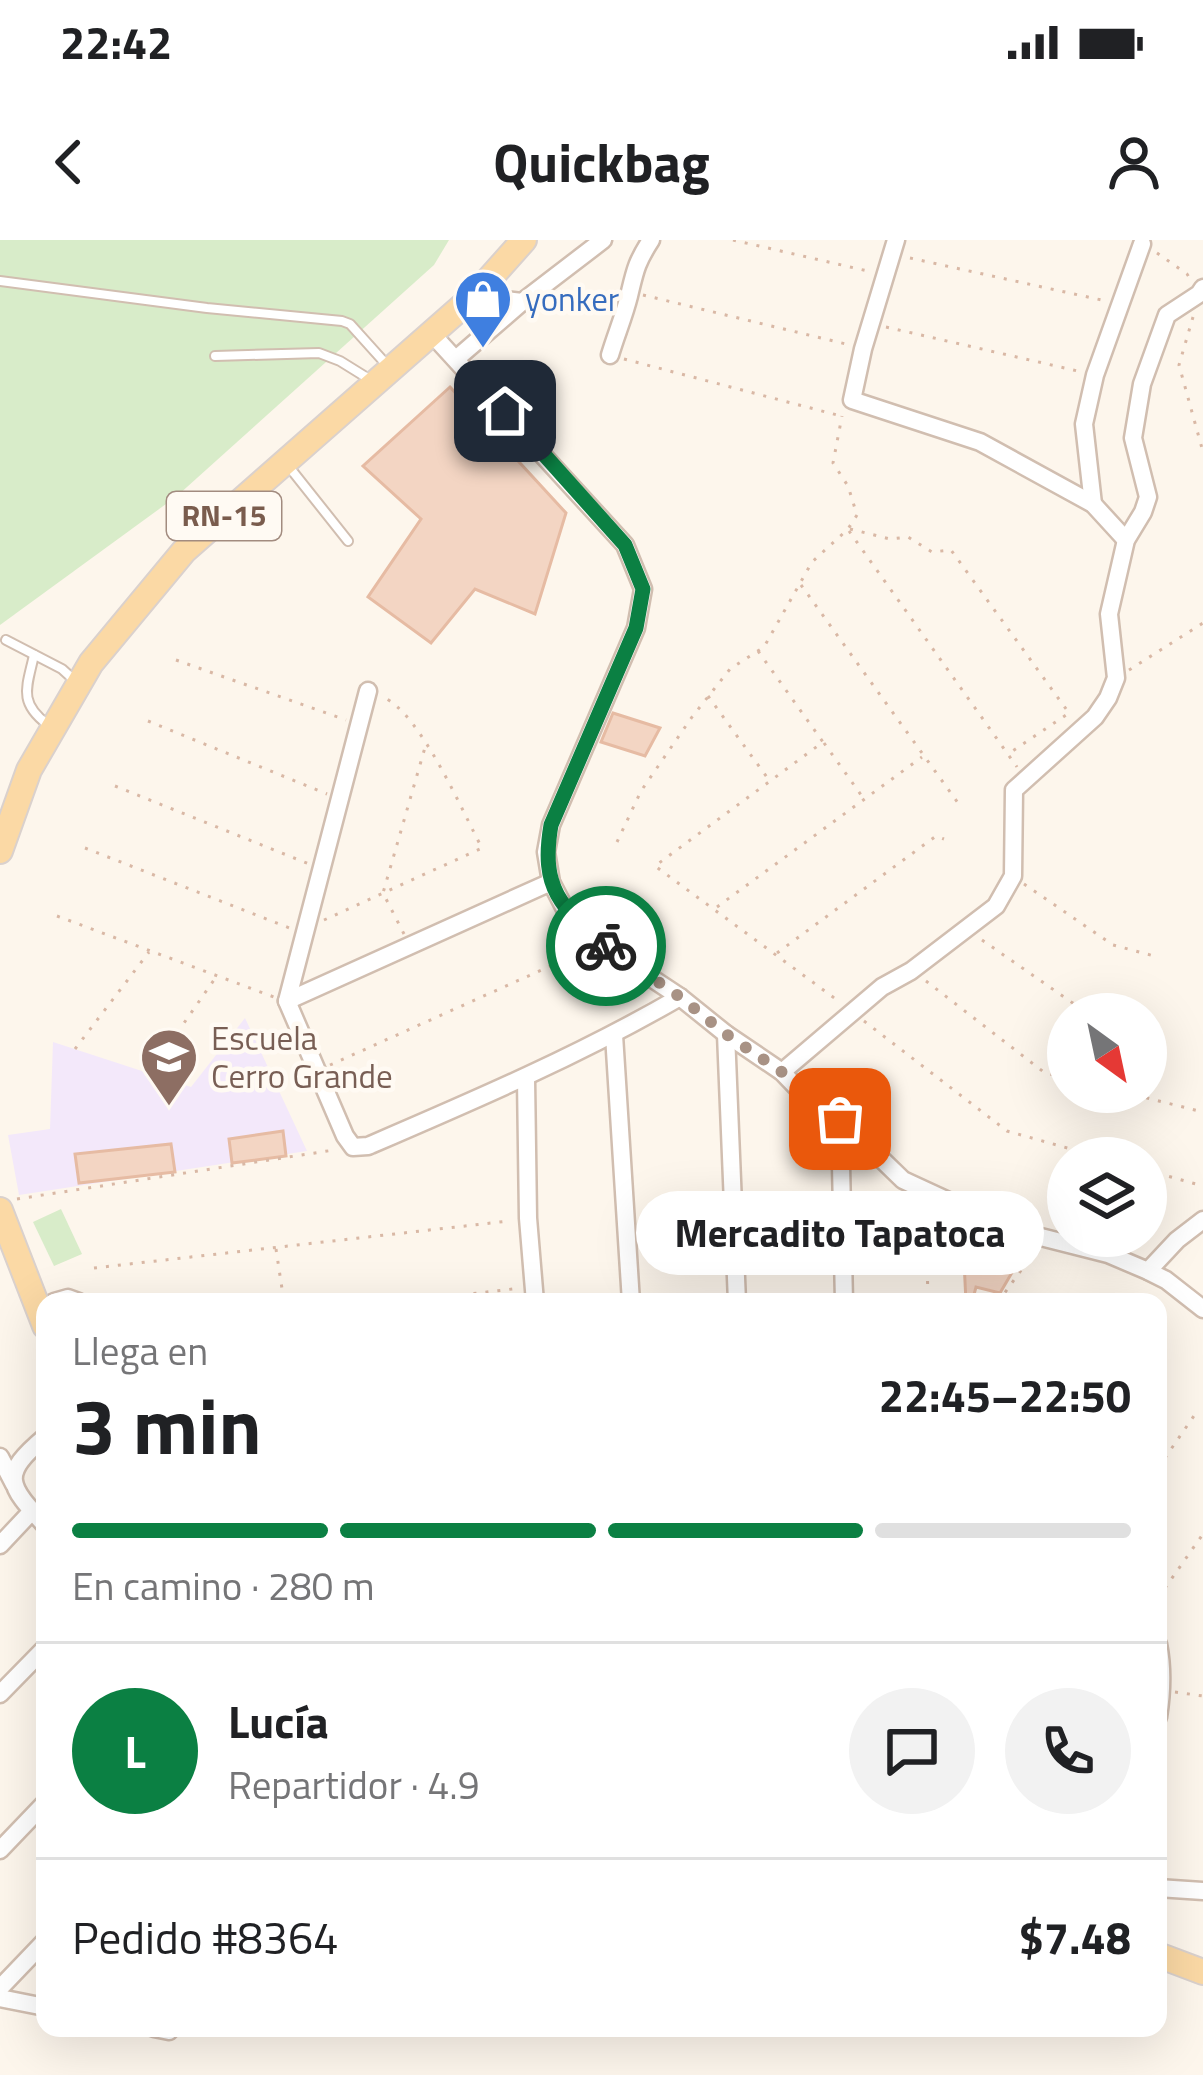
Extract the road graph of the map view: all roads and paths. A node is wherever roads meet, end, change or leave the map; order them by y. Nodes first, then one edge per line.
1 (524, 240) edge
2 (603, 240) edge
3 (651, 240) edge
4 (734, 240) edge
5 (1147, 245) joint
6 (893, 247) edge
7 (885, 275) junction
8 (0, 281) edge
9 (631, 286) junction
10 (1202, 293) edge
11 (474, 296) junction
12 (522, 302) junction
13 (1119, 304) junction
14 (870, 324) junction
15 (432, 334) junction
16 (863, 349) junction
17 (610, 355) joint
18 (215, 356) dead end
19 (456, 359) junction
20 (1095, 375) junction
21 (383, 376) junction
22 (1203, 452) edge
23 (286, 462) junction
24 (1094, 504) junction
25 (848, 529) junction
26 (1126, 540) junction
27 (348, 541) dead end
28 (801, 584) junction
29 (1203, 623) edge
30 (6, 640) dead end
31 (758, 651) junction
32 (34, 655) junction
33 (176, 660) dead end
34 (1116, 678) junction
35 (79, 683) junction
36 (368, 691) joint
37 (709, 696) junction
38 (148, 721) dead end
39 (359, 724) junction
40 (53, 728) junction
41 (823, 742) junction
42 (427, 743) junction
43 (1008, 754) junction
44 (924, 756) junction
45 (1027, 780) junction
46 (770, 781) junction
47 (116, 785) dead end
48 (340, 799) junction
49 (865, 799) junction
50 (958, 803) dead end
51 (944, 839) dead end
52 (617, 842) dead end
53 (86, 848) dead end
54 (0, 850) edge
55 (321, 869) junction
56 (1013, 876) junction
57 (551, 882) junction
58 (383, 893) junction
59 (714, 909) junction
60 (57, 916) dead end
61 (966, 928) junction
62 (305, 931) junction
63 (602, 943) junction
64 (410, 946) junction
65 (151, 951) junction
66 (776, 954) junction
67 (1158, 957) dead end
68 (910, 970) junction
69 (218, 976) junction
70 (1058, 993) edge
71 (680, 997) junction
72 (287, 1001) junction
73 (854, 1013) junction
74 (726, 1034) junction
75 (614, 1035) junction
76 (75, 1049) dead end
77 (316, 1071) junction
78 (150, 1072) dead end
79 (782, 1072) junction
80 (1047, 1073) edge
81 (526, 1078) junction
82 (1167, 1103) edge
83 (1203, 1112) edge
84 (840, 1119) junction
85 (1047, 1142) edge
86 (353, 1147) junction
87 (1167, 1176) edge
88 (1203, 1186) edge
89 (925, 1190) junction
90 (0, 1206) edge
91 (528, 1218) junction
92 (1203, 1220) edge
93 (1044, 1238) junction
94 (276, 1247) junction
95 (94, 1268) dead end
96 (1148, 1270) junction
97 (38, 1293) edge
98 (283, 1293) edge
99 (534, 1293) edge
100 (630, 1293) edge
101 (737, 1293) edge
102 (844, 1293) edge
103 (928, 1293) edge
104 (1004, 1293) edge
105 (1203, 1309) edge
106 (1198, 1410) dead end
107 (36, 1446) edge
108 (1167, 1455) edge
109 (0, 1457) edge
110 (14, 1485) junction
111 (32, 1511) junction
112 (36, 1516) edge
113 (1203, 1534) edge
114 (0, 1546) edge
115 (1167, 1585) edge
116 (36, 1657) edge
117 (1167, 1691) edge
118 (0, 1694) edge
119 (1203, 1696) edge
120 (36, 1812) edge
121 (0, 1850) edge
122 (1167, 1889) edge
123 (1203, 1891) edge
124 (36, 1950) edge
125 (1167, 1958) edge
126 (1203, 1972) edge
127 (0, 1988) edge
128 (0, 1998) edge
129 (36, 2005) edge

1 - 11 main road, RN-15
2 - 12 street
3 - 9 street
4 - 7 path
5 - 10 path
5 - 13 street
6 - 7 street
6 - 13 path
7 - 14 street
8 - 21 lane
9 - 12 path
9 - 16 path
9 - 17 street
10 - 22 path
10 - 26 street
11 - 12 street
11 - 15 main road, RN-15
12 - 19 street
13 - 20 street
14 - 16 street
14 - 20 path
15 - 19 street
15 - 21 main road, RN-15
16 - 24 street
17 - 25 path
18 - 21 lane
19 - 57 street
20 - 24 street
21 - 23 main road, RN-15
23 - 27 lane
23 - 35 main road, RN-15
24 - 26 street
25 - 28 path
25 - 43 path
25 - 43 path
26 - 34 street
28 - 31 path
28 - 44 path
29 - 34 path
30 - 32 lane
31 - 37 path
31 - 41 path
32 - 35 lane
32 - 40 lane
33 - 39 path
34 - 45 street
35 - 40 main road, RN-15
36 - 39 street
36 - 42 path
37 - 46 path
37 - 52 path
38 - 48 path
39 - 48 street
40 - 54 main road, RN-15
41 - 46 path
41 - 49 path
42 - 58 path
42 - 58 path
43 - 45 path
44 - 49 path
44 - 50 path
45 - 56 street
46 - 59 path
47 - 55 path
48 - 55 street
49 - 59 path
51 - 66 path
53 - 62 path
55 - 62 street
56 - 61 street
56 - 67 path
57 - 63 street
57 - 64 street
58 - 62 path
58 - 64 path
59 - 66 path
60 - 65 path
61 - 68 street
61 - 70 path
62 - 72 street
63 - 71 street
63 - 77 path
64 - 72 street
65 - 69 path
65 - 76 path
66 - 73 path
68 - 73 street
68 - 80 path
69 - 72 path
69 - 78 path
71 - 74 street
71 - 75 street
72 - 77 street
73 - 79 street
73 - 85 path
74 - 79 street
74 - 101 street
75 - 81 street
75 - 100 street
77 - 86 street
79 - 84 street
81 - 86 street
81 - 91 street
82 - 83 path
84 - 89 street
84 - 102 street
86 - 90 path
87 - 88 path
89 - 93 street
89 - 103 path
90 - 97 main road
91 - 94 path
91 - 99 street
92 - 96 street
93 - 96 street
93 - 104 path
94 - 95 path
94 - 98 path
96 - 105 street
106 - 108 path
107 - 110 street
109 - 110 street
110 - 111 street
111 - 112 street
111 - 114 street
113 - 115 path
116 - 118 street
117 - 119 path
120 - 121 street
122 - 123 street
124 - 127 street
125 - 126 main road
128 - 129 street

